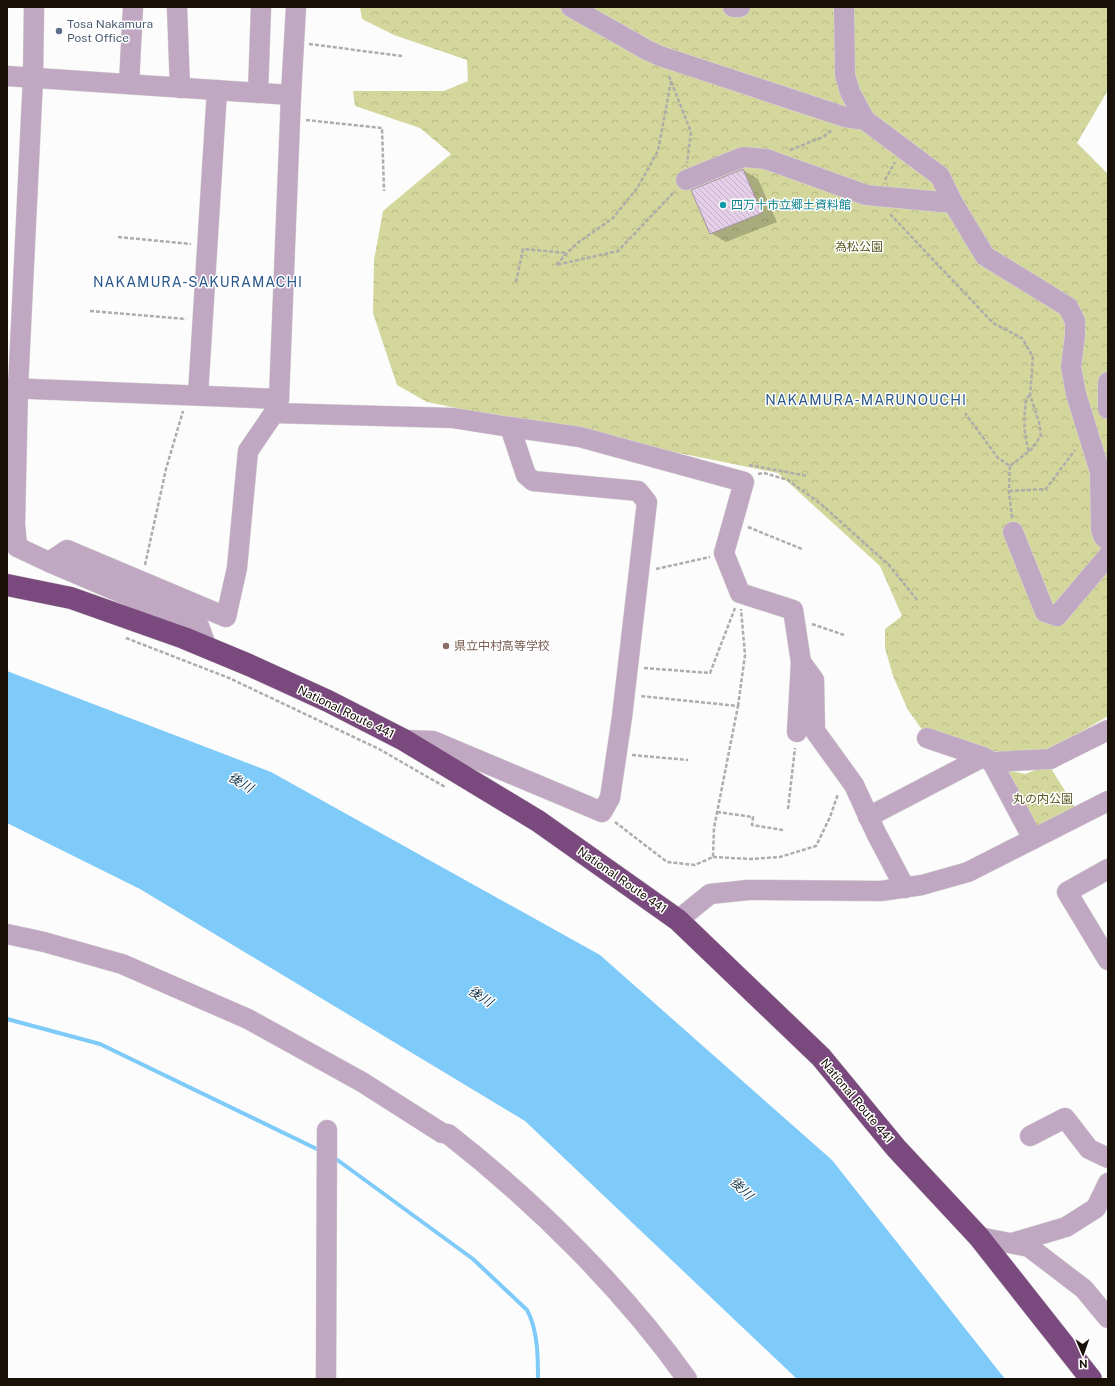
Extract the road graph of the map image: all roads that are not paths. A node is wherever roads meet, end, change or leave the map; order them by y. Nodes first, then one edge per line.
1 (34, 7) edge
2 (133, 7) edge
3 (178, 7) edge
4 (261, 7) edge
5 (296, 7) edge
6 (571, 7) edge
7 (733, 7) edge
8 (740, 7) edge
9 (844, 7) edge
10 (7, 76) edge
11 (33, 78) junction
12 (129, 84) junction
13 (180, 88) junction
14 (217, 90) junction
15 (258, 93) junction
16 (290, 95) junction
17 (855, 119) junction
18 (686, 180) road end
19 (953, 203) junction
20 (1108, 382) edge
21 (13, 388) edge
22 (193, 395) junction
23 (277, 406) junction
24 (1108, 409) edge
25 (510, 427) junction
26 (1013, 532) road end
27 (1108, 541) edge
28 (1108, 556) edge
29 (49, 562) junction
30 (7, 585) edge
31 (207, 648) junction
32 (801, 662) junction
33 (1108, 730) edge
34 (797, 732) road end
35 (927, 738) dead end
36 (404, 740) junction
37 (987, 759) junction
38 (1108, 801) edge
39 (868, 817) junction
40 (1033, 839) junction
41 (1108, 869) edge
42 (905, 888) junction
43 (678, 920) junction
44 (7, 934) edge
45 (1108, 960) edge
46 (327, 1130) dead end
47 (1030, 1136) dead end
48 (1108, 1158) edge
49 (1108, 1184) edge
50 (979, 1237) junction
51 (1012, 1243) junction
52 (1108, 1318) edge
53 (326, 1379) edge
54 (687, 1379) edge
55 (1091, 1379) edge

1 - 11 street
2 - 12 street
3 - 13 street
4 - 15 street
5 - 16 street
6 - 17 street
7 - 8 street
9 - 17 street
10 - 11 street
11 - 12 street
11 - 21 street
12 - 13 street
13 - 14 street
14 - 15 street
14 - 22 street
15 - 16 street
16 - 23 street
17 - 19 street
18 - 19 street
19 - 27 street
20 - 24 street
21 - 22 street
21 - 29 street
22 - 23 street
23 - 25 street
23 - 29 street
25 - 32 street
25 - 36 street
26 - 28 street
29 - 31 street
30 - 31 highway, National Route 441
31 - 36 highway, National Route 441
32 - 34 street
32 - 39 street
33 - 37 street
35 - 37 street
36 - 43 highway, National Route 441
37 - 39 street
37 - 40 street
38 - 40 street
39 - 42 street
40 - 42 street
41 - 45 street
42 - 43 street
43 - 50 highway, National Route 441
44 - 54 street
46 - 53 street
47 - 48 street
49 - 51 street
50 - 51 street
50 - 55 highway, National Route 441
51 - 52 street

